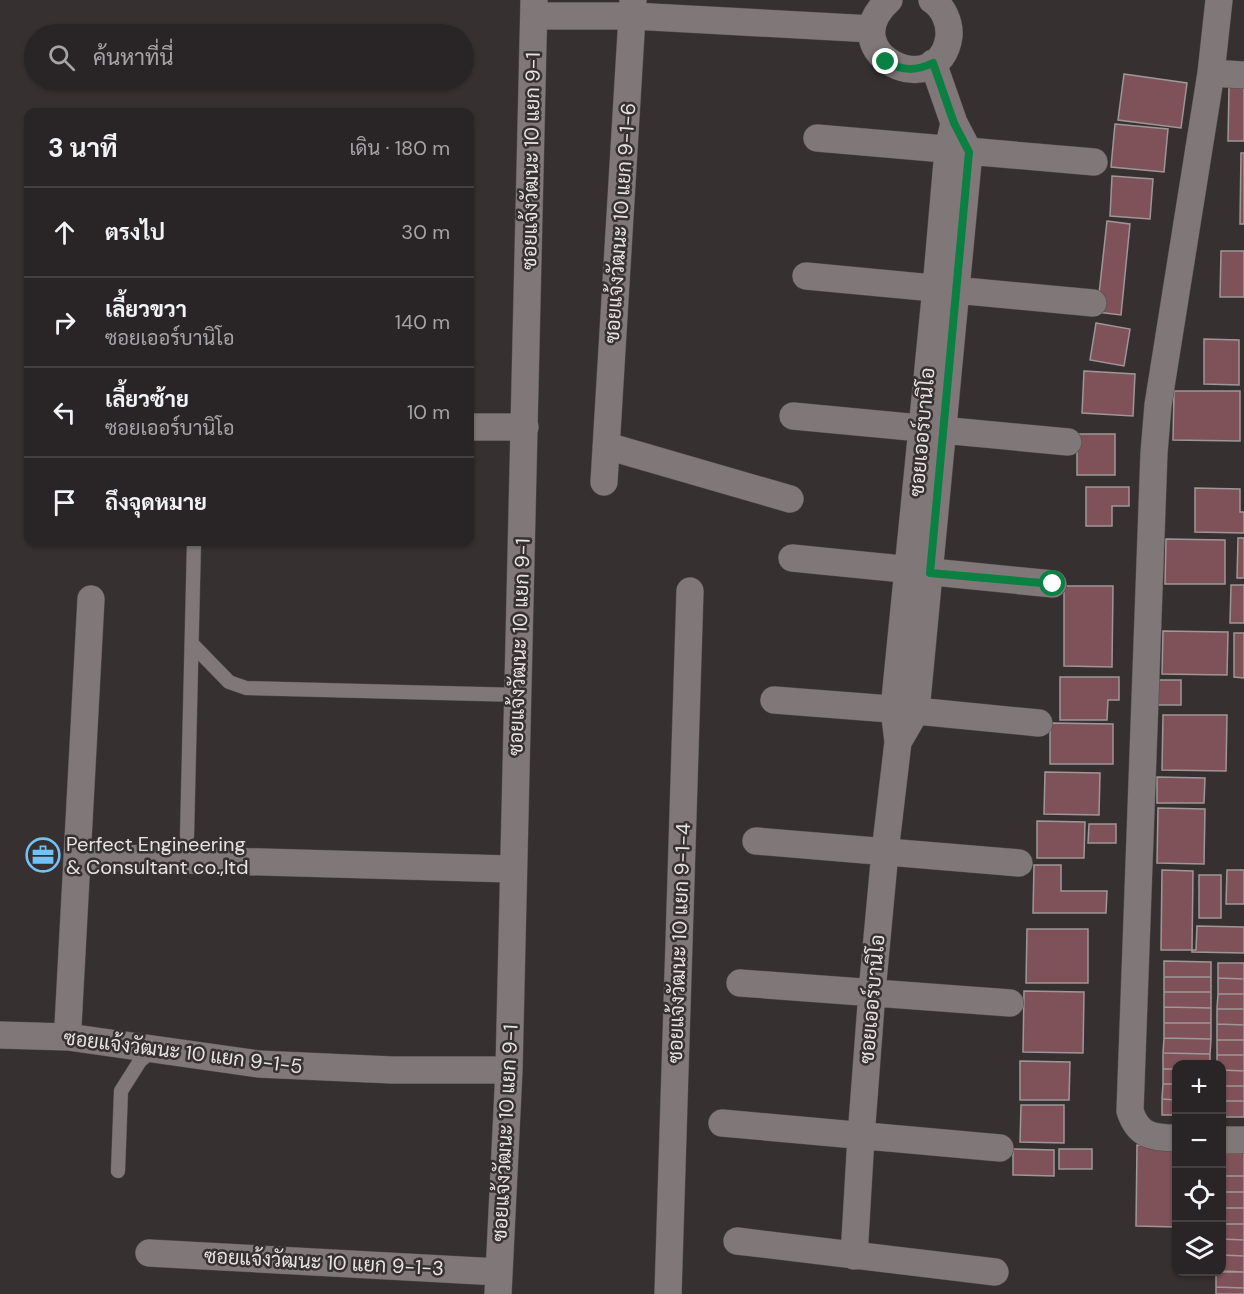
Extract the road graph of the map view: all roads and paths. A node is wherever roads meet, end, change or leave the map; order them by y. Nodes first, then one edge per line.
1 (889, 0) edge
2 (932, 0) edge
3 (1219, 0) edge
4 (534, 8) edge
5 (633, 8) edge
6 (872, 29) junction
7 (933, 63) junction
8 (1211, 73) junction
9 (1244, 75) edge
10 (817, 138) dead end
11 (958, 151) junction
12 (1094, 162) dead end
13 (806, 276) dead end
14 (947, 289) junction
15 (1093, 303) dead end
16 (793, 416) dead end
17 (474, 427) edge
18 (525, 427) junction
19 (933, 430) junction
20 (1068, 442) dead end
21 (607, 446) junction
22 (604, 482) dead end
23 (790, 499) dead end
24 (194, 546) edge
25 (792, 558) dead end
26 (919, 572) junction
27 (1053, 584) dead end
28 (690, 591) dead end
29 (91, 599) dead end
30 (192, 644) junction
31 (518, 695) junction
32 (774, 700) dead end
33 (905, 710) junction
34 (1039, 723) dead end
35 (187, 836) dead end
36 (756, 841) dead end
37 (885, 852) junction
38 (79, 857) junction
39 (1019, 863) dead end
40 (513, 869) junction
41 (740, 984) dead end
42 (872, 992) junction
43 (1010, 1003) dead end
44 (68, 1026) dead end
45 (0, 1035) edge
46 (155, 1048) junction
47 (510, 1070) junction
48 (722, 1123) dead end
49 (861, 1137) junction
50 (1172, 1138) edge
51 (1226, 1140) edge
52 (1244, 1140) edge
53 (1000, 1148) dead end
54 (118, 1171) dead end
55 (737, 1241) dead end
56 (149, 1253) dead end
57 (854, 1256) junction
58 (994, 1272) dead end
59 (498, 1283) edge
60 (668, 1294) edge

1 - 6 street
2 - 7 street
3 - 8 street
4 - 5 street
4 - 18 street, ซอยแจ้งวัฒนะ 10 แยก 9-1
5 - 6 street
5 - 21 street, ซอยแจ้งวัฒนะ 10 แยก 9-1-6
6 - 7 street
7 - 11 street, ซอยเออร์บานิโอ
8 - 9 street
8 - 50 street
10 - 11 street
11 - 12 street
11 - 14 street, ซอยเออร์บานิโอ
13 - 14 street
14 - 15 street
14 - 19 street, ซอยเออร์บานิโอ
16 - 19 street
17 - 18 street
18 - 31 street, ซอยแจ้งวัฒนะ 10 แยก 9-1
19 - 20 street
19 - 26 street, ซอยเออร์บานิโอ
21 - 22 street, ซอยแจ้งวัฒนะ 10 แยก 9-1-6
21 - 23 street
24 - 30 lane
25 - 26 street
26 - 27 street
26 - 33 street, ซอยเออร์บานิโอ
28 - 60 street, ซอยแจ้งวัฒนะ 10 แยก 9-1-4
29 - 38 street
30 - 31 lane
30 - 35 lane
31 - 40 street, ซอยแจ้งวัฒนะ 10 แยก 9-1
32 - 33 street
33 - 34 street
33 - 37 street, ซอยเออร์บานิโอ
36 - 37 street
37 - 39 street
37 - 42 street, ซอยเออร์บานิโอ
38 - 40 street
38 - 44 street
40 - 47 street, ซอยแจ้งวัฒนะ 10 แยก 9-1
41 - 42 street
42 - 43 street
42 - 49 street, ซอยเออร์บานิโอ
45 - 46 street, ซอยแจ้งวัฒนะ 10 แยก 9-1-5
46 - 47 street, ซอยแจ้งวัฒนะ 10 แยก 9-1-5
46 - 54 lane
47 - 59 street, ซอยแจ้งวัฒนะ 10 แยก 9-1
48 - 49 street
49 - 53 street
49 - 57 street, ซอยเออร์บานิโอ
51 - 52 street
55 - 57 street
56 - 59 street, ซอยแจ้งวัฒนะ 10 แยก 9-1-3
57 - 58 street

